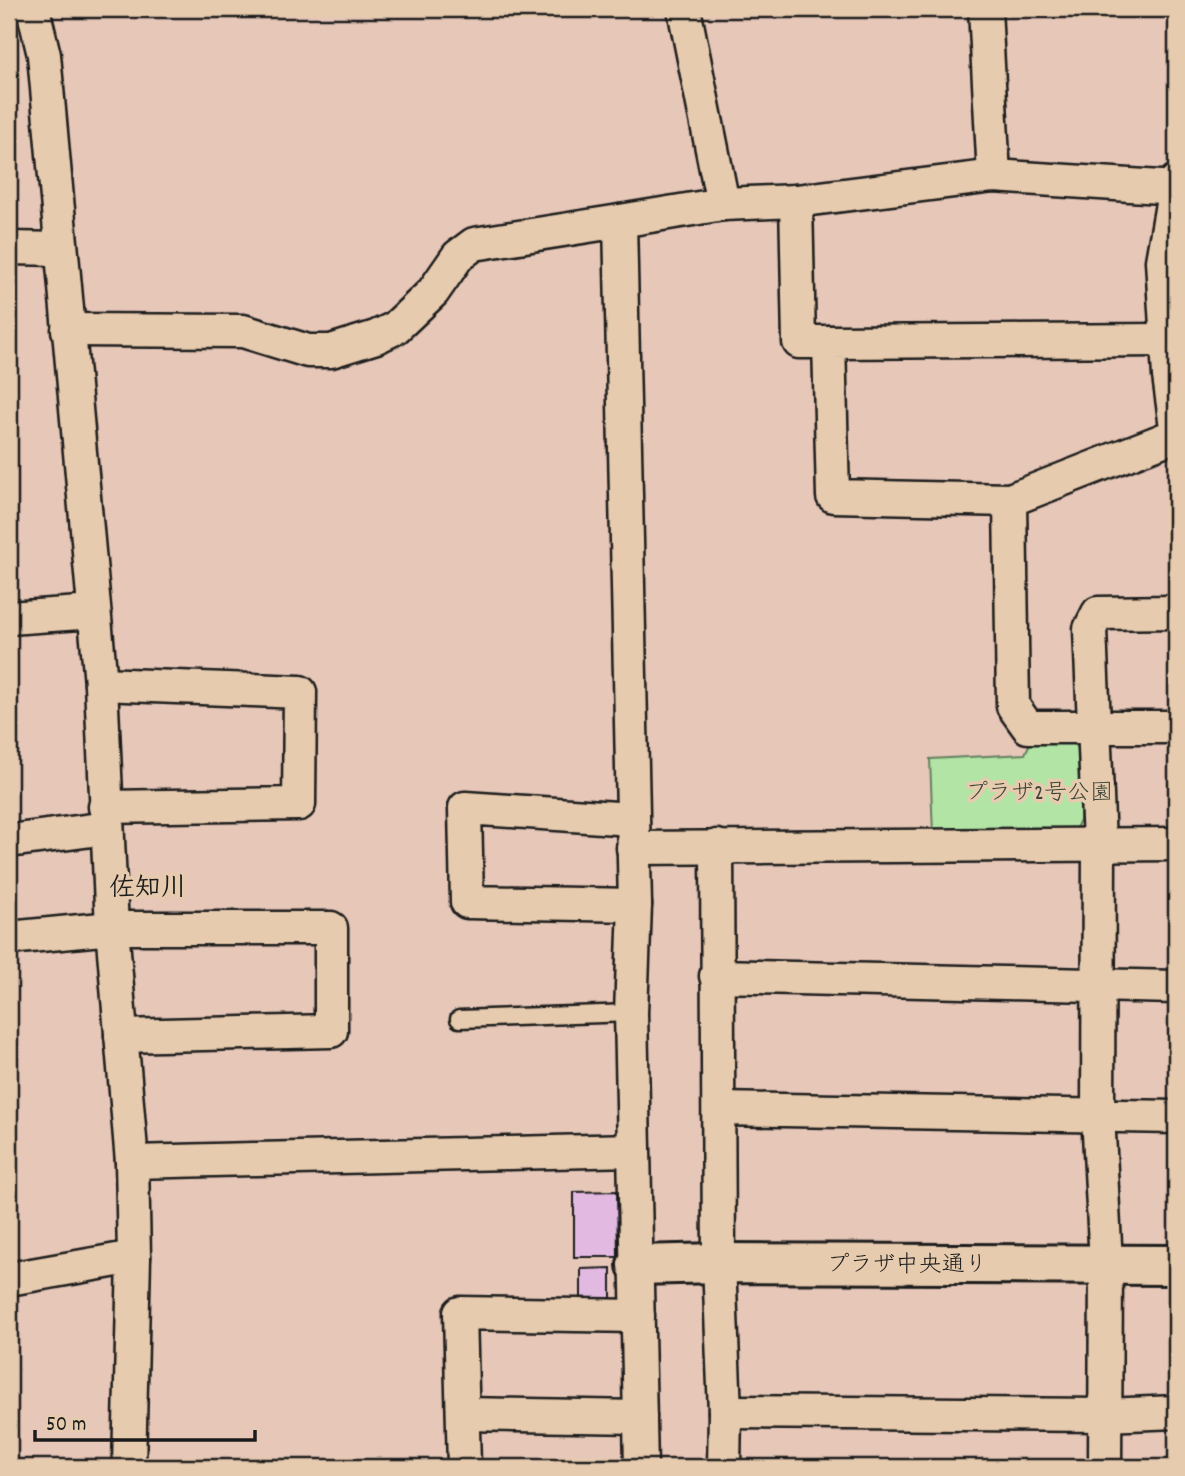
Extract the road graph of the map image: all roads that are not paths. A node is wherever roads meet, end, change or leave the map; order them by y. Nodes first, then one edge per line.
1 (33, 9) edge
2 (684, 9) edge
3 (985, 9) edge
4 (994, 176) junction
5 (1176, 186) edge
6 (796, 201) junction
7 (723, 204) junction
8 (620, 221) junction
9 (9, 248) edge
10 (61, 249) junction
11 (68, 330) junction
12 (1167, 340) junction
13 (829, 342) junction
14 (1176, 427) edge
15 (1176, 435) edge
16 (1010, 500) junction
17 (94, 611) junction
18 (1176, 612) edge
19 (9, 618) edge
20 (101, 684) junction
21 (1094, 727) junction
22 (1176, 727) edge
23 (106, 818) junction
24 (632, 834) junction
25 (9, 841) edge
26 (1099, 843) junction
27 (1176, 844) edge
28 (717, 846) junction
29 (635, 905) junction
30 (111, 928) junction
31 (9, 938) edge
32 (716, 976) junction
33 (1098, 985) junction
34 (1176, 987) edge
35 (631, 1013) junction
36 (459, 1019) dead end
37 (121, 1036) junction
38 (720, 1109) junction
39 (1098, 1115) junction
40 (1176, 1117) edge
41 (633, 1150) junction
42 (132, 1162) junction
43 (134, 1257) junction
44 (719, 1263) junction
45 (1106, 1263) junction
46 (637, 1265) junction
47 (1176, 1265) edge
48 (9, 1279) edge
49 (638, 1316) junction
50 (725, 1412) junction
51 (1176, 1412) edge
52 (463, 1414) junction
53 (1107, 1415) junction
54 (640, 1418) junction
55 (129, 1467) edge
56 (464, 1467) edge
57 (641, 1467) edge
58 (724, 1467) edge
59 (1105, 1467) edge

1 - 10 street
2 - 7 street
3 - 4 street
4 - 5 street
4 - 6 street
5 - 12 street
6 - 7 street
6 - 13 street
7 - 8 street
8 - 11 street
8 - 24 street
9 - 10 street
10 - 11 street
11 - 17 street
12 - 13 street
12 - 14 street
13 - 16 street
15 - 16 street
16 - 21 street
17 - 19 street
17 - 20 street
18 - 21 street
20 - 23 street
20 - 23 street
21 - 22 street
21 - 26 street
23 - 25 street
23 - 30 street
24 - 28 street
24 - 29 street
24 - 29 street
26 - 27 street
26 - 28 street
26 - 33 street
28 - 32 street
29 - 35 street
30 - 31 street
30 - 37 street
30 - 37 street
32 - 33 street
32 - 38 street
33 - 34 street
33 - 39 street
35 - 36 lane
35 - 41 street
37 - 42 street
38 - 39 street
38 - 44 street
39 - 40 street
39 - 45 street
41 - 42 street
41 - 46 street
42 - 43 street
43 - 48 street
43 - 55 street
44 - 45 street, プラザ中央通り
44 - 46 street, プラザ中央通り
44 - 50 street
45 - 47 street, プラザ中央通り
45 - 53 street
46 - 49 street
49 - 52 street
49 - 54 street
50 - 53 street
50 - 58 street
51 - 53 street
52 - 54 street
52 - 56 street
53 - 59 street
54 - 57 street

